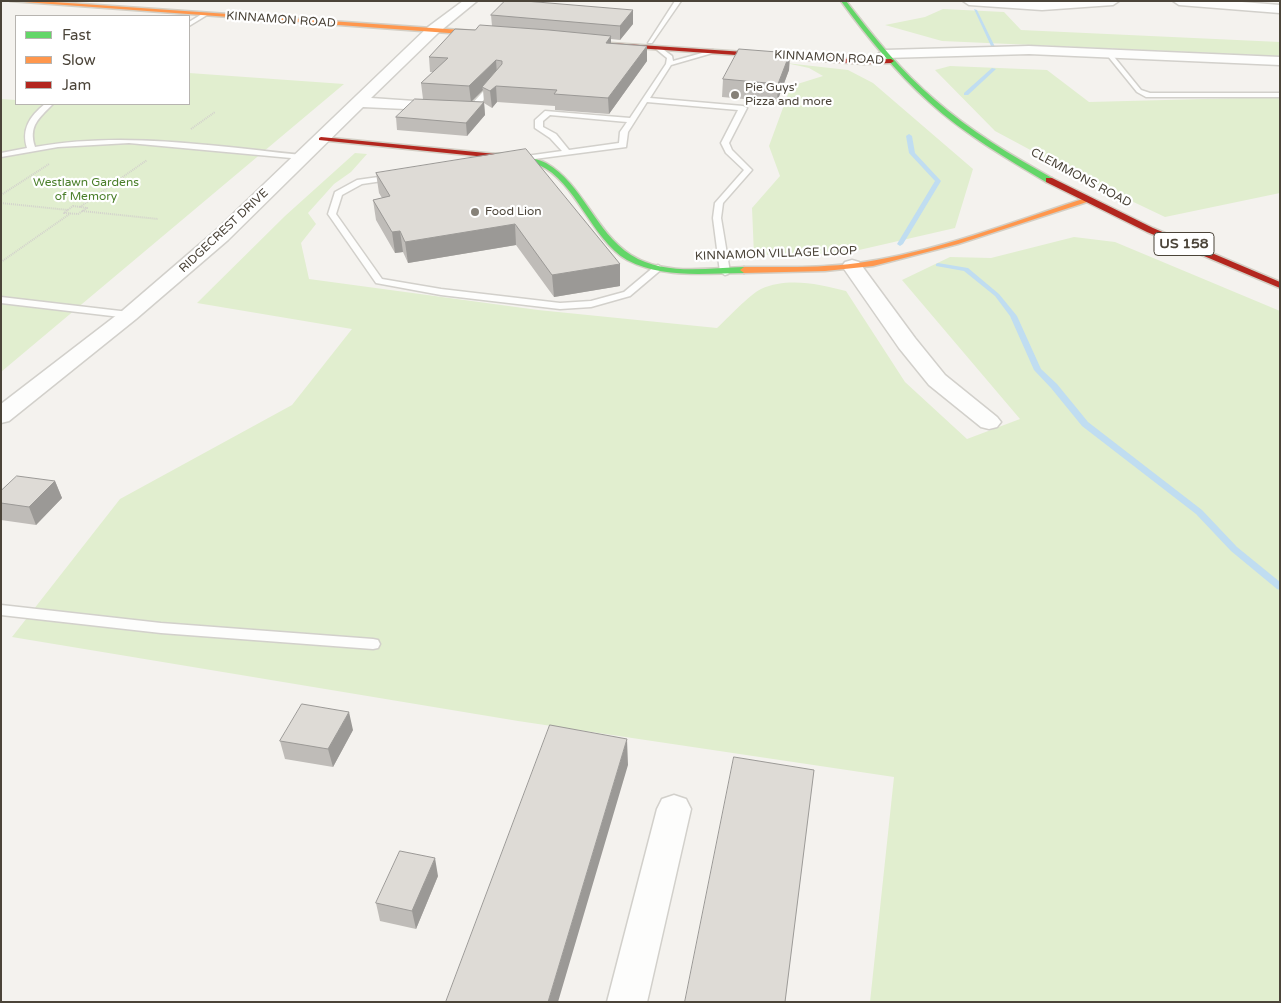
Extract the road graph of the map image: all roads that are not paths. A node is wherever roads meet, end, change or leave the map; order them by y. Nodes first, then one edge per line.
1 (12, 1) edge
2 (471, 1) edge
3 (678, 1) edge
4 (843, 1) edge
5 (969, 1) edge
6 (1113, 1) edge
7 (1179, 1) edge
8 (1280, 9) edge
9 (204, 15) junction
10 (190, 23) edge
11 (433, 30) junction
12 (502, 35) edge
13 (598, 42) edge
14 (654, 45) junction
15 (713, 52) junction
16 (1108, 54) junction
17 (888, 58) junction
18 (1280, 62) edge
19 (670, 64) junction
20 (499, 78) edge
21 (1280, 95) edge
22 (645, 100) junction
23 (359, 102) junction
24 (49, 105) edge
25 (554, 106) edge
26 (478, 110) joint
27 (548, 113) junction
28 (632, 120) junction
29 (320, 139) junction
30 (31, 148) junction
31 (568, 153) junction
32 (1, 155) edge
33 (302, 157) junction
34 (522, 159) junction
35 (477, 166) edge
36 (399, 177) edge
37 (1089, 200) junction
38 (852, 266) junction
39 (658, 268) junction
40 (725, 272) junction
41 (1280, 285) edge
42 (1, 300) edge
43 (129, 315) junction
44 (1, 416) edge
45 (989, 422) dead end
46 (1, 610) edge
47 (373, 644) dead end
48 (674, 809) dead end
49 (627, 1002) edge

1 - 9 main road, KINNAMON ROAD
2 - 11 street, RIDGECREST DRIVE
3 - 14 lane
4 - 17 main road, US 158
5 - 6 street
7 - 8 street
9 - 10 lane
9 - 11 main road, KINNAMON ROAD
11 - 12 main road, KINNAMON ROAD
11 - 23 street, RIDGECREST DRIVE
13 - 14 main road, KINNAMON ROAD
14 - 15 main road, KINNAMON ROAD
14 - 17 main road, KINNAMON ROAD
14 - 19 lane
15 - 17 main road, KINNAMON ROAD
15 - 19 lane
16 - 17 street, KINNAMON ROAD
16 - 18 street, KINNAMON ROAD
16 - 21 lane
17 - 37 main road, CLEMMONS ROAD / US 158
19 - 22 lane
20 - 26 lane
22 - 28 lane
22 - 40 lane
23 - 26 street
23 - 29 street, RIDGECREST DRIVE
24 - 30 lane
25 - 27 lane
27 - 28 lane
27 - 31 lane
28 - 31 lane
29 - 33 street, RIDGECREST DRIVE
29 - 34 main road, KINNAMON VILLAGE LOOP
30 - 32 lane
30 - 33 lane
31 - 34 lane
33 - 43 street, RIDGECREST DRIVE
34 - 35 lane
34 - 39 main road, KINNAMON VILLAGE LOOP
36 - 39 lane
37 - 38 main road, KINNAMON VILLAGE LOOP
37 - 41 main road, CLEMMONS ROAD / US 158
38 - 40 main road, KINNAMON VILLAGE LOOP
38 - 45 street
39 - 40 main road, KINNAMON VILLAGE LOOP
42 - 43 lane
43 - 44 street, RIDGECREST DRIVE
46 - 47 lane
48 - 49 street

